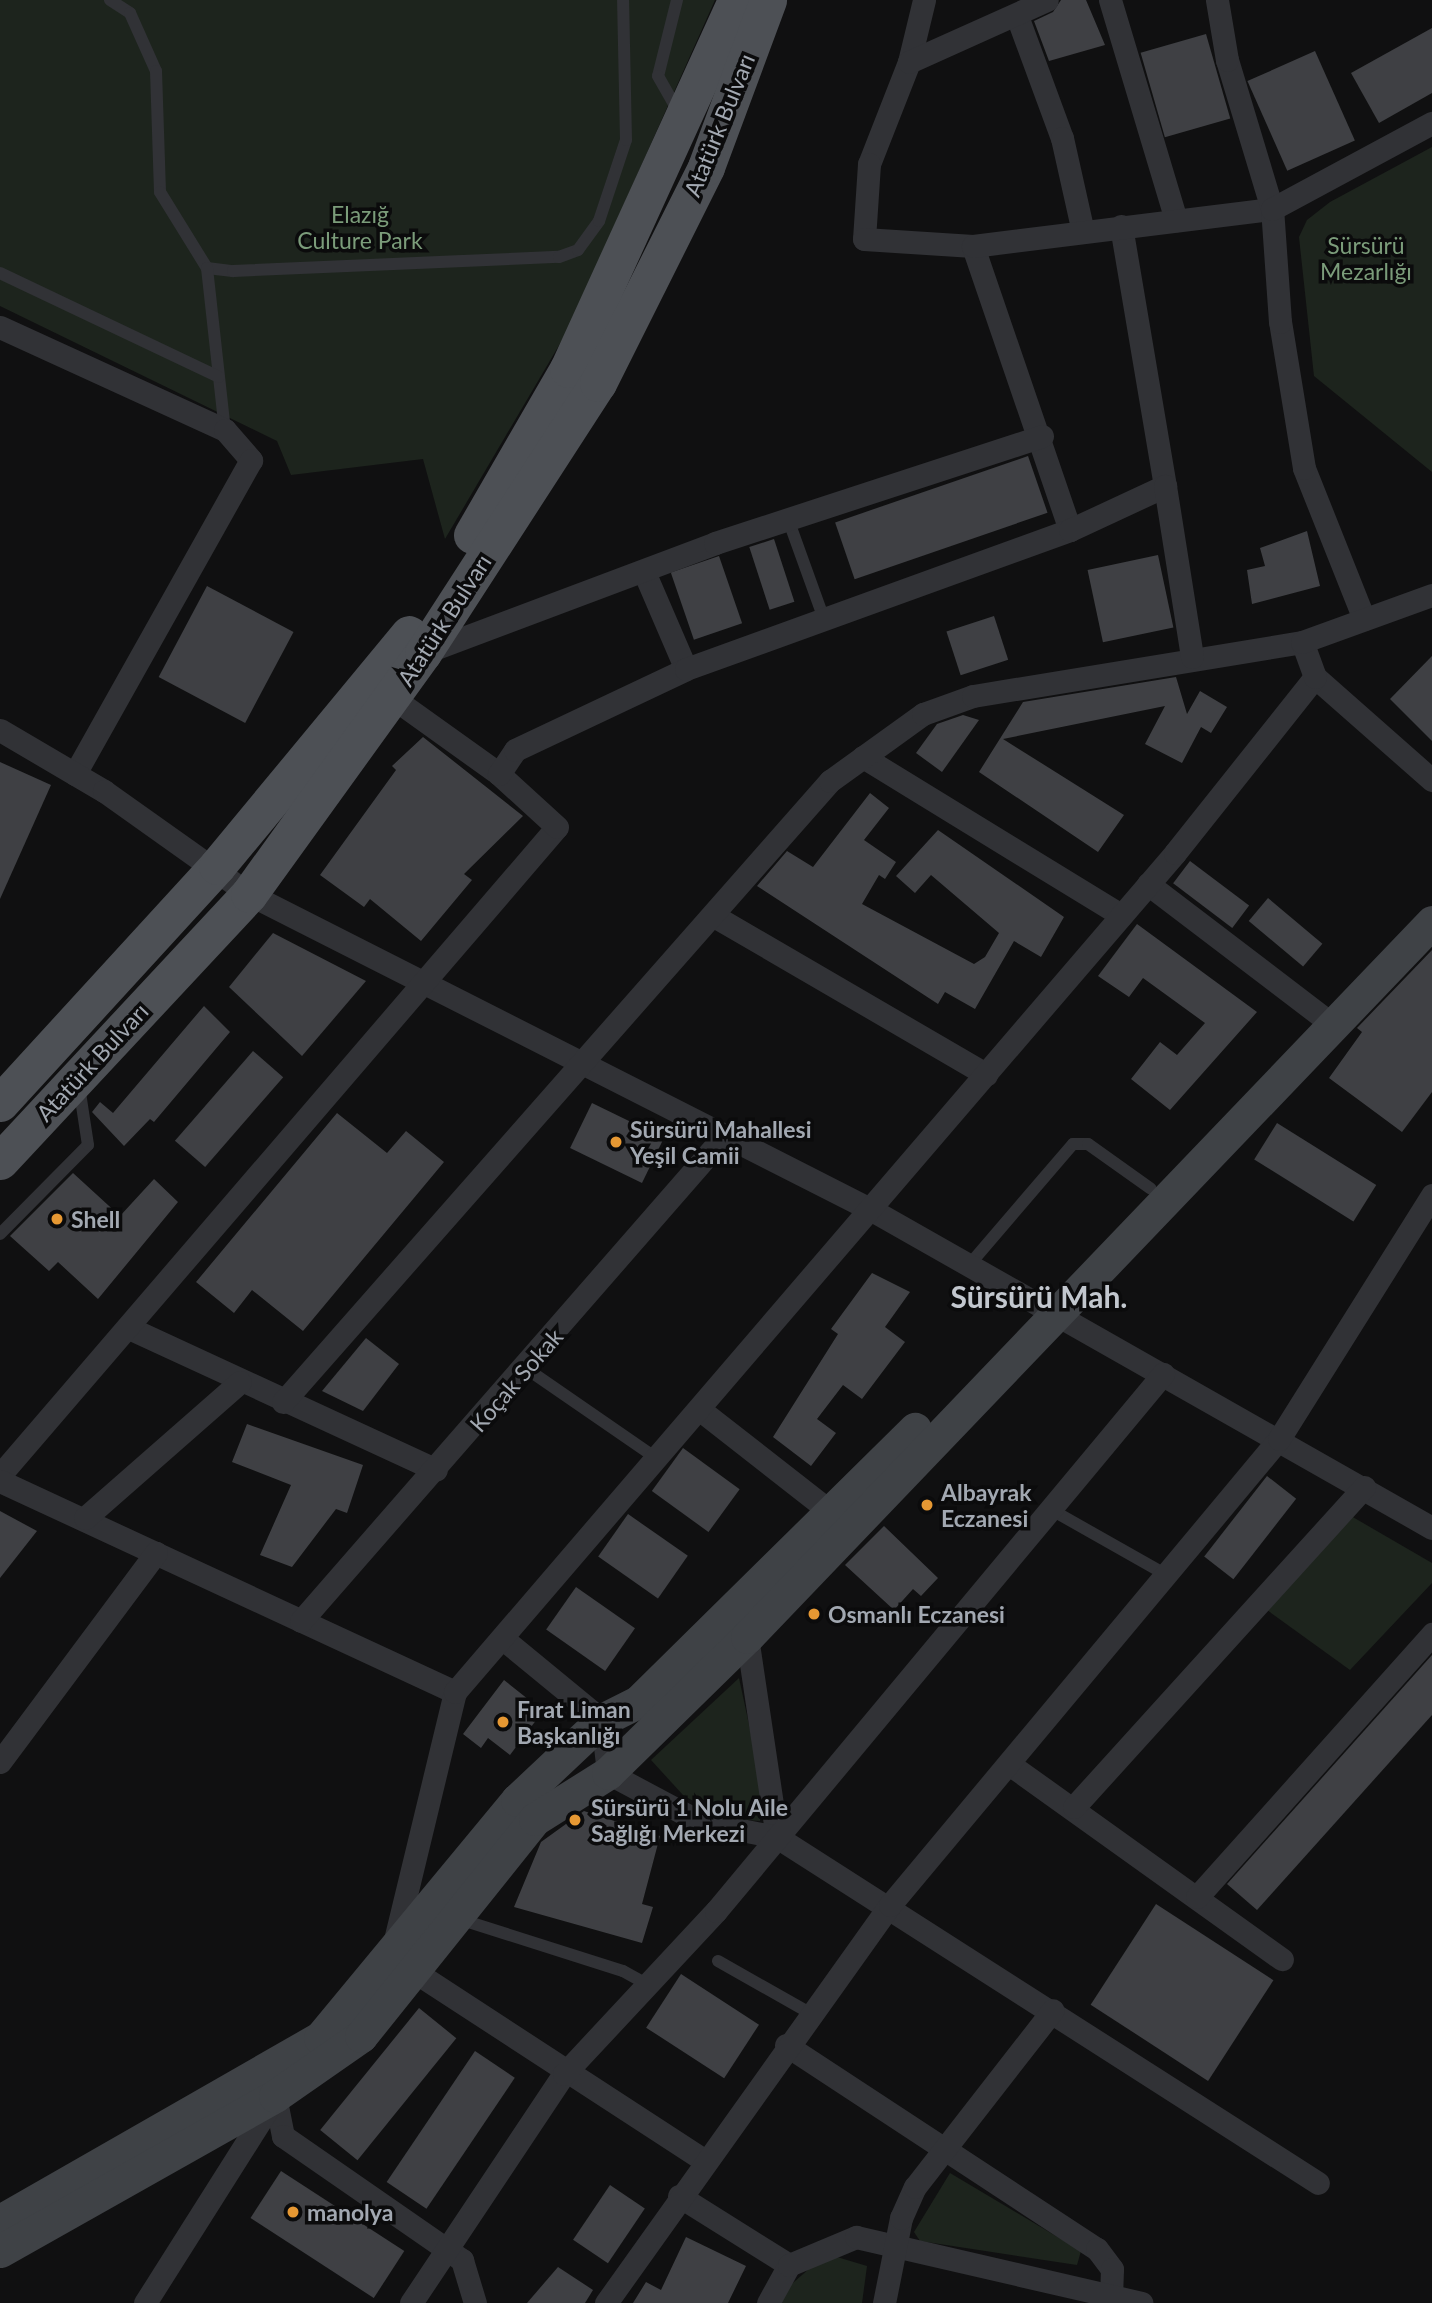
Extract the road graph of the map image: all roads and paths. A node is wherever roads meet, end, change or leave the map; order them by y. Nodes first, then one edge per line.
1 (110, 0) edge
2 (623, 0) edge
3 (677, 0) edge
4 (736, 0) edge
5 (768, 0) edge
6 (924, 0) edge
7 (1048, 0) edge
8 (1110, 0) edge
9 (1217, 0) edge
10 (1017, 16) junction
11 (909, 62) junction
12 (682, 118) junction
13 (1432, 122) edge
14 (1272, 209) junction
15 (1176, 220) junction
16 (1121, 226) junction
17 (1083, 232) junction
18 (973, 246) junction
19 (207, 268) junction
20 (0, 273) edge
21 (0, 327) edge
22 (219, 377) junction
23 (225, 430) junction
24 (1042, 436) junction
25 (1165, 486) junction
26 (788, 519) junction
27 (1070, 530) junction
28 (645, 574) junction
29 (1432, 595) edge
30 (824, 619) junction
31 (1364, 619) junction
32 (1302, 642) junction
33 (423, 653) junction
34 (1192, 657) junction
35 (686, 669) junction
36 (1315, 677) junction
37 (393, 698) junction
38 (0, 730) edge
39 (863, 757) junction
40 (75, 774) junction
41 (499, 774) junction
42 (1432, 779) edge
43 (217, 866) junction
44 (1148, 884) junction
45 (249, 894) junction
46 (1432, 898) edge
47 (1121, 915) junction
48 (714, 916) junction
49 (1432, 922) edge
50 (419, 983) junction
51 (1321, 1016) junction
52 (580, 1064) junction
53 (986, 1074) junction
54 (78, 1077) junction
55 (0, 1103) edge
56 (725, 1135) junction
57 (0, 1161) edge
58 (1151, 1189) junction
59 (1432, 1195) edge
60 (870, 1209) junction
61 (0, 1234) edge
62 (970, 1264) junction
63 (1047, 1309) junction
64 (130, 1328) junction
65 (527, 1368) junction
66 (1163, 1374) junction
67 (240, 1382) junction
68 (283, 1402) junction
69 (699, 1409) junction
70 (1279, 1439) junction
71 (656, 1458) junction
72 (436, 1470) junction
73 (0, 1475) edge
74 (0, 1481) edge
75 (1364, 1487) junction
76 (1050, 1509) junction
77 (831, 1512) junction
78 (85, 1518) junction
79 (1432, 1528) edge
80 (156, 1553) junction
81 (1165, 1574) junction
82 (301, 1620) junction
83 (1432, 1634) edge
84 (747, 1637) junction
85 (502, 1638) junction
86 (455, 1692) junction
87 (602, 1720) junction
88 (0, 1762) edge
89 (1012, 1766) junction
90 (608, 1773) junction
91 (1074, 1807) junction
92 (776, 1837) junction
93 (1198, 1897) junction
94 (890, 1905) junction
95 (453, 1917) junction
96 (401, 1958) junction
97 (1282, 1959) dead end
98 (718, 1961) dead end
99 (648, 1986) junction
100 (1053, 2010) junction
101 (808, 2012) junction
102 (786, 2045) junction
103 (564, 2074) junction
104 (275, 2096) junction
105 (942, 2151) junction
106 (704, 2160) junction
107 (1318, 2183) dead end
108 (679, 2196) junction
109 (0, 2221) edge
110 (895, 2243) junction
111 (447, 2250) junction
112 (0, 2251) edge
113 (789, 2265) junction
114 (1068, 2294) edge
115 (1111, 2295) junction
116 (145, 2303) edge
117 (411, 2303) edge
118 (475, 2303) edge
119 (606, 2303) edge
120 (768, 2303) edge
121 (884, 2303) edge
122 (1141, 2303) edge

1 - 19 lane
2 - 19 lane
3 - 12 lane
4 - 12 main road, Atatürk Bulvarı
5 - 33 main road, Atatürk Bulvarı
6 - 11 street
7 - 10 street
8 - 15 street
9 - 14 street
10 - 11 street
10 - 17 street
11 - 18 street
12 - 43 main road, Atatürk Bulvarı
13 - 14 street
14 - 15 street
14 - 31 street
15 - 16 street
16 - 17 street
16 - 25 street
17 - 18 street
18 - 24 street
19 - 22 lane
20 - 22 lane
21 - 23 street
22 - 23 lane
23 - 40 street
24 - 26 street
24 - 27 street
25 - 27 street
25 - 34 street
26 - 28 street
26 - 30 lane
27 - 30 street
28 - 33 street
28 - 35 street
29 - 31 street
30 - 35 street
31 - 32 street
32 - 34 street
32 - 36 street
33 - 37 main road, Atatürk Bulvarı
34 - 39 street
35 - 41 street
36 - 42 street
36 - 44 street
37 - 41 street
37 - 45 main road, Atatürk Bulvarı
38 - 40 street
39 - 47 street
39 - 48 street
40 - 43 street
41 - 50 street
43 - 45 street
43 - 55 main road, Atatürk Bulvarı
44 - 47 street
44 - 51 street
45 - 50 street
45 - 54 main road, Atatürk Bulvarı
46 - 51 main road
47 - 53 street
48 - 52 street
48 - 53 street
49 - 63 main road
50 - 52 street
50 - 64 street
51 - 58 main road
52 - 56 street
52 - 68 street
53 - 60 street
54 - 57 main road, Atatürk Bulvarı
54 - 61 lane
56 - 60 street
56 - 65 street, Koçak Sokak
58 - 62 lane
58 - 63 main road
59 - 70 street
60 - 62 street
60 - 69 street
62 - 63 street
63 - 66 street
63 - 77 main road
63 - 84 main road
64 - 67 street
64 - 73 street
65 - 71 lane
65 - 72 street, Koçak Sokak
66 - 70 street
66 - 76 street
67 - 68 street
67 - 78 street
68 - 72 street
69 - 71 street
69 - 77 street
70 - 75 street
70 - 81 street
71 - 85 street
72 - 82 street, Koçak Sokak
74 - 78 street
75 - 79 street
75 - 91 street
76 - 81 lane
76 - 92 street
77 - 87 main road
78 - 80 street
80 - 82 street
80 - 88 street
81 - 89 street
82 - 86 street
83 - 93 street
84 - 90 main road
84 - 92 street
85 - 86 street
85 - 87 street
86 - 96 street
87 - 90 street
87 - 96 main road
89 - 91 street
89 - 94 street
90 - 92 street
90 - 95 main road
91 - 93 street
92 - 94 street
92 - 99 street
93 - 97 street
94 - 100 street
94 - 101 street
95 - 96 main road
95 - 99 lane
96 - 103 street
96 - 104 main road
96 - 109 main road
98 - 101 lane
99 - 103 street
100 - 105 street
100 - 107 street
101 - 102 street
102 - 105 street
102 - 106 street
103 - 106 street
103 - 111 street
104 - 111 street
104 - 112 main road
104 - 116 street
105 - 110 street
105 - 115 street
106 - 108 street
108 - 113 street
108 - 119 street
110 - 113 street
110 - 114 street
110 - 121 street
111 - 117 street
111 - 118 street
113 - 120 street
114 - 115 street
115 - 122 street

